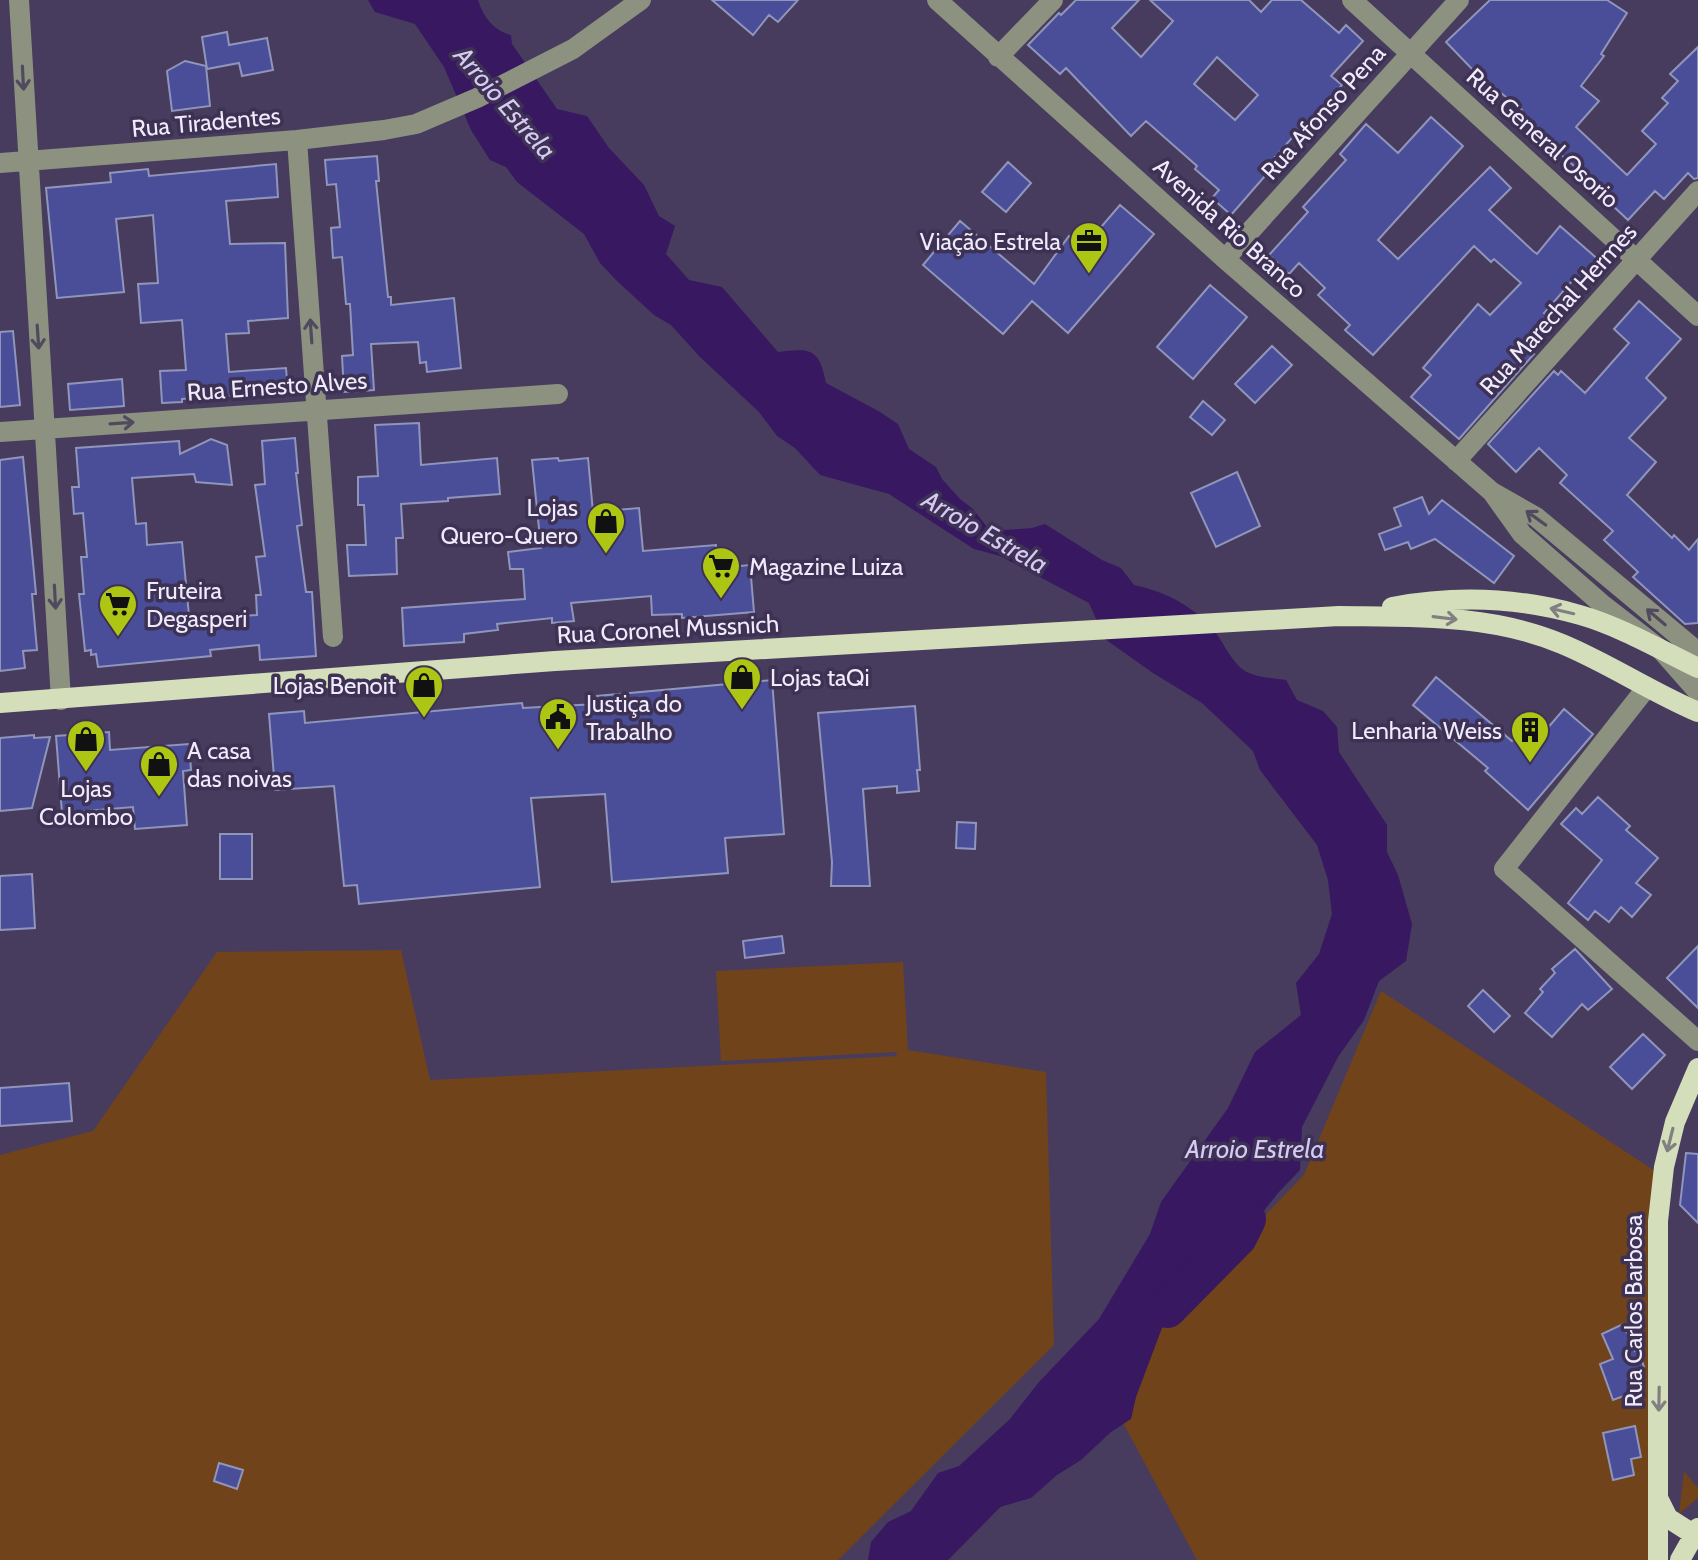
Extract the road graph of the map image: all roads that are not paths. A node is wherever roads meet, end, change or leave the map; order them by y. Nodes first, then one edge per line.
1 (19, 0) edge
2 (641, 0) edge
3 (937, 0) edge
4 (1053, 0) edge
5 (1352, 0) edge
6 (1459, 0) edge
7 (1412, 53) junction
8 (998, 57) junction
9 (297, 140) junction
10 (27, 162) junction
11 (0, 163) edge
12 (1698, 191) edge
13 (1225, 259) junction
14 (1637, 259) junction
15 (1698, 316) edge
16 (558, 394) dead end
17 (317, 409) junction
18 (45, 429) junction
19 (0, 432) edge
20 (1456, 461) junction
21 (1492, 492) junction
22 (1336, 617) junction
23 (333, 637) dead end
24 (1661, 650) junction
25 (1697, 653) edge
26 (1647, 687) junction
27 (1698, 692) edge
28 (61, 700) junction
29 (0, 703) edge
30 (1698, 712) edge
31 (1698, 1041) edge
32 (1698, 1068) edge
33 (1657, 1496) junction
34 (1695, 1531) edge
35 (1658, 1560) edge
36 (1680, 1560) edge

1 -> 10 street
2 - 9 street, Rua Tiradentes
3 - 8 street, Avenida Rio Branco
4 - 8 street
5 - 7 street, Rua General Osorio
6 - 7 street, Rua Afonso Pena
7 - 13 street, Rua Afonso Pena
7 - 14 street, Rua General Osorio
8 - 13 street, Avenida Rio Branco
9 - 10 street, Rua Tiradentes
17 -> 9 street
10 - 11 street, Rua Tiradentes
10 -> 18 street
12 - 14 street, Rua Marechal Hermes
13 - 20 street, Avenida Rio Branco
14 - 15 street, Rua General Osorio
14 - 20 street, Rua Marechal Hermes
16 - 17 street, Rua Ernesto Alves
18 -> 17 street, Rua Ernesto Alves
17 - 23 street
18 - 19 street, Rua Ernesto Alves
18 -> 28 street
20 - 21 street, Avenida Rio Branco
21 - 24 street, Avenida Rio Branco
25 -> 21 street, Avenida Rio Branco
24 -> 22 main road, Rua Coronel Mussnich
22 -> 26 main road, Rua Coronel Mussnich
22 - 28 main road, Rua Coronel Mussnich
24 - 25 main road, Rua Coronel Mussnich
24 - 27 street, Avenida Rio Branco
26 - 30 main road, Rua Coronel Mussnich
26 - 31 street
28 - 29 main road, Rua Coronel Mussnich
32 -> 33 main road, Rua Carlos Barbosa
33 - 34 main road
33 - 35 main road, Rua Carlos Barbosa
34 - 36 main road

